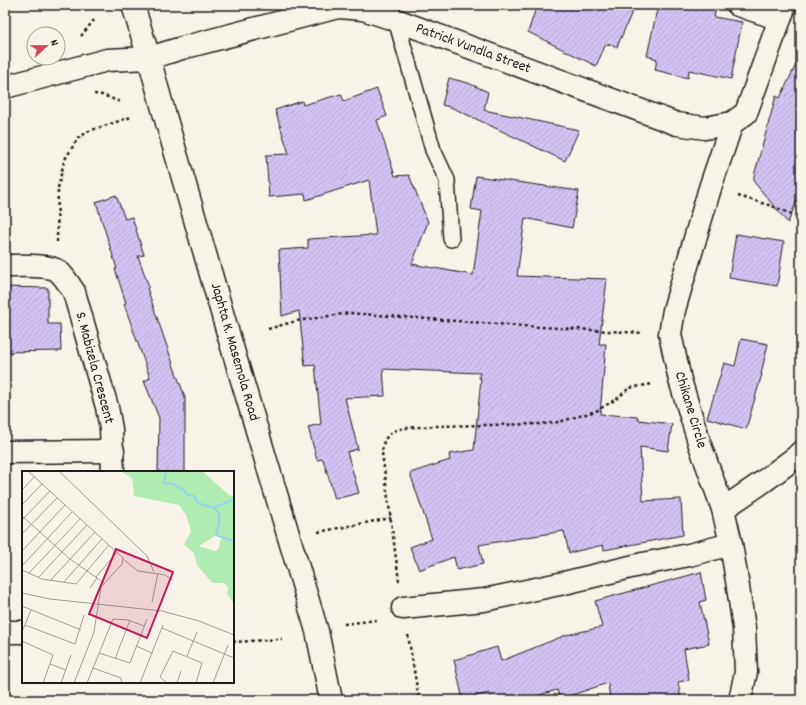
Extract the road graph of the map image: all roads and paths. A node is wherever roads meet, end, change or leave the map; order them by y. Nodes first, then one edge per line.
1 (133, 5) edge
2 (738, 5) edge
3 (782, 12) edge
4 (396, 13) edge
5 (149, 58) junction
6 (5, 87) edge
7 (131, 117) dead end
8 (739, 118) junction
9 (710, 188) junction
10 (801, 218) edge
11 (451, 239) dead end
12 (5, 266) edge
13 (57, 270) junction
14 (268, 329) dead end
15 (670, 334) junction
16 (680, 380) junction
17 (113, 450) junction
18 (5, 452) edge
19 (801, 452) edge
20 (113, 471) edge
21 (723, 509) junction
22 (391, 518) junction
23 (318, 532) dead end
24 (731, 544) junction
25 (403, 608) junction
26 (340, 625) dead end
27 (5, 632) edge
28 (22, 632) edge
29 (282, 639) dead end
30 (234, 641) edge
31 (331, 700) edge
32 (420, 700) edge
33 (740, 700) edge

1 - 5 street, Japhta K. Masemola Road
2 - 3 street
3 - 8 street, Chikane Circle
4 - 5 street, Patrick Vundla Street
4 - 8 street, Patrick Vundla Street
4 - 11 lane
5 - 6 street, Patrick Vundla Street
5 - 31 street, Japhta K. Masemola Road
7 - 13 path
8 - 9 street, Chikane Circle
9 - 10 path
9 - 15 street, Chikane Circle
12 - 13 street
13 - 17 street, S. Mabizela Crescent
14 - 15 path
15 - 16 street, Chikane Circle
16 - 21 street, Chikane Circle
16 - 22 path
17 - 18 street
17 - 20 street, S. Mabizela Crescent
19 - 21 street
21 - 24 street, Chikane Circle
22 - 23 path
22 - 25 path
24 - 25 street
24 - 33 street, Chikane Circle
25 - 26 path
25 - 32 path
27 - 28 street
29 - 30 path

